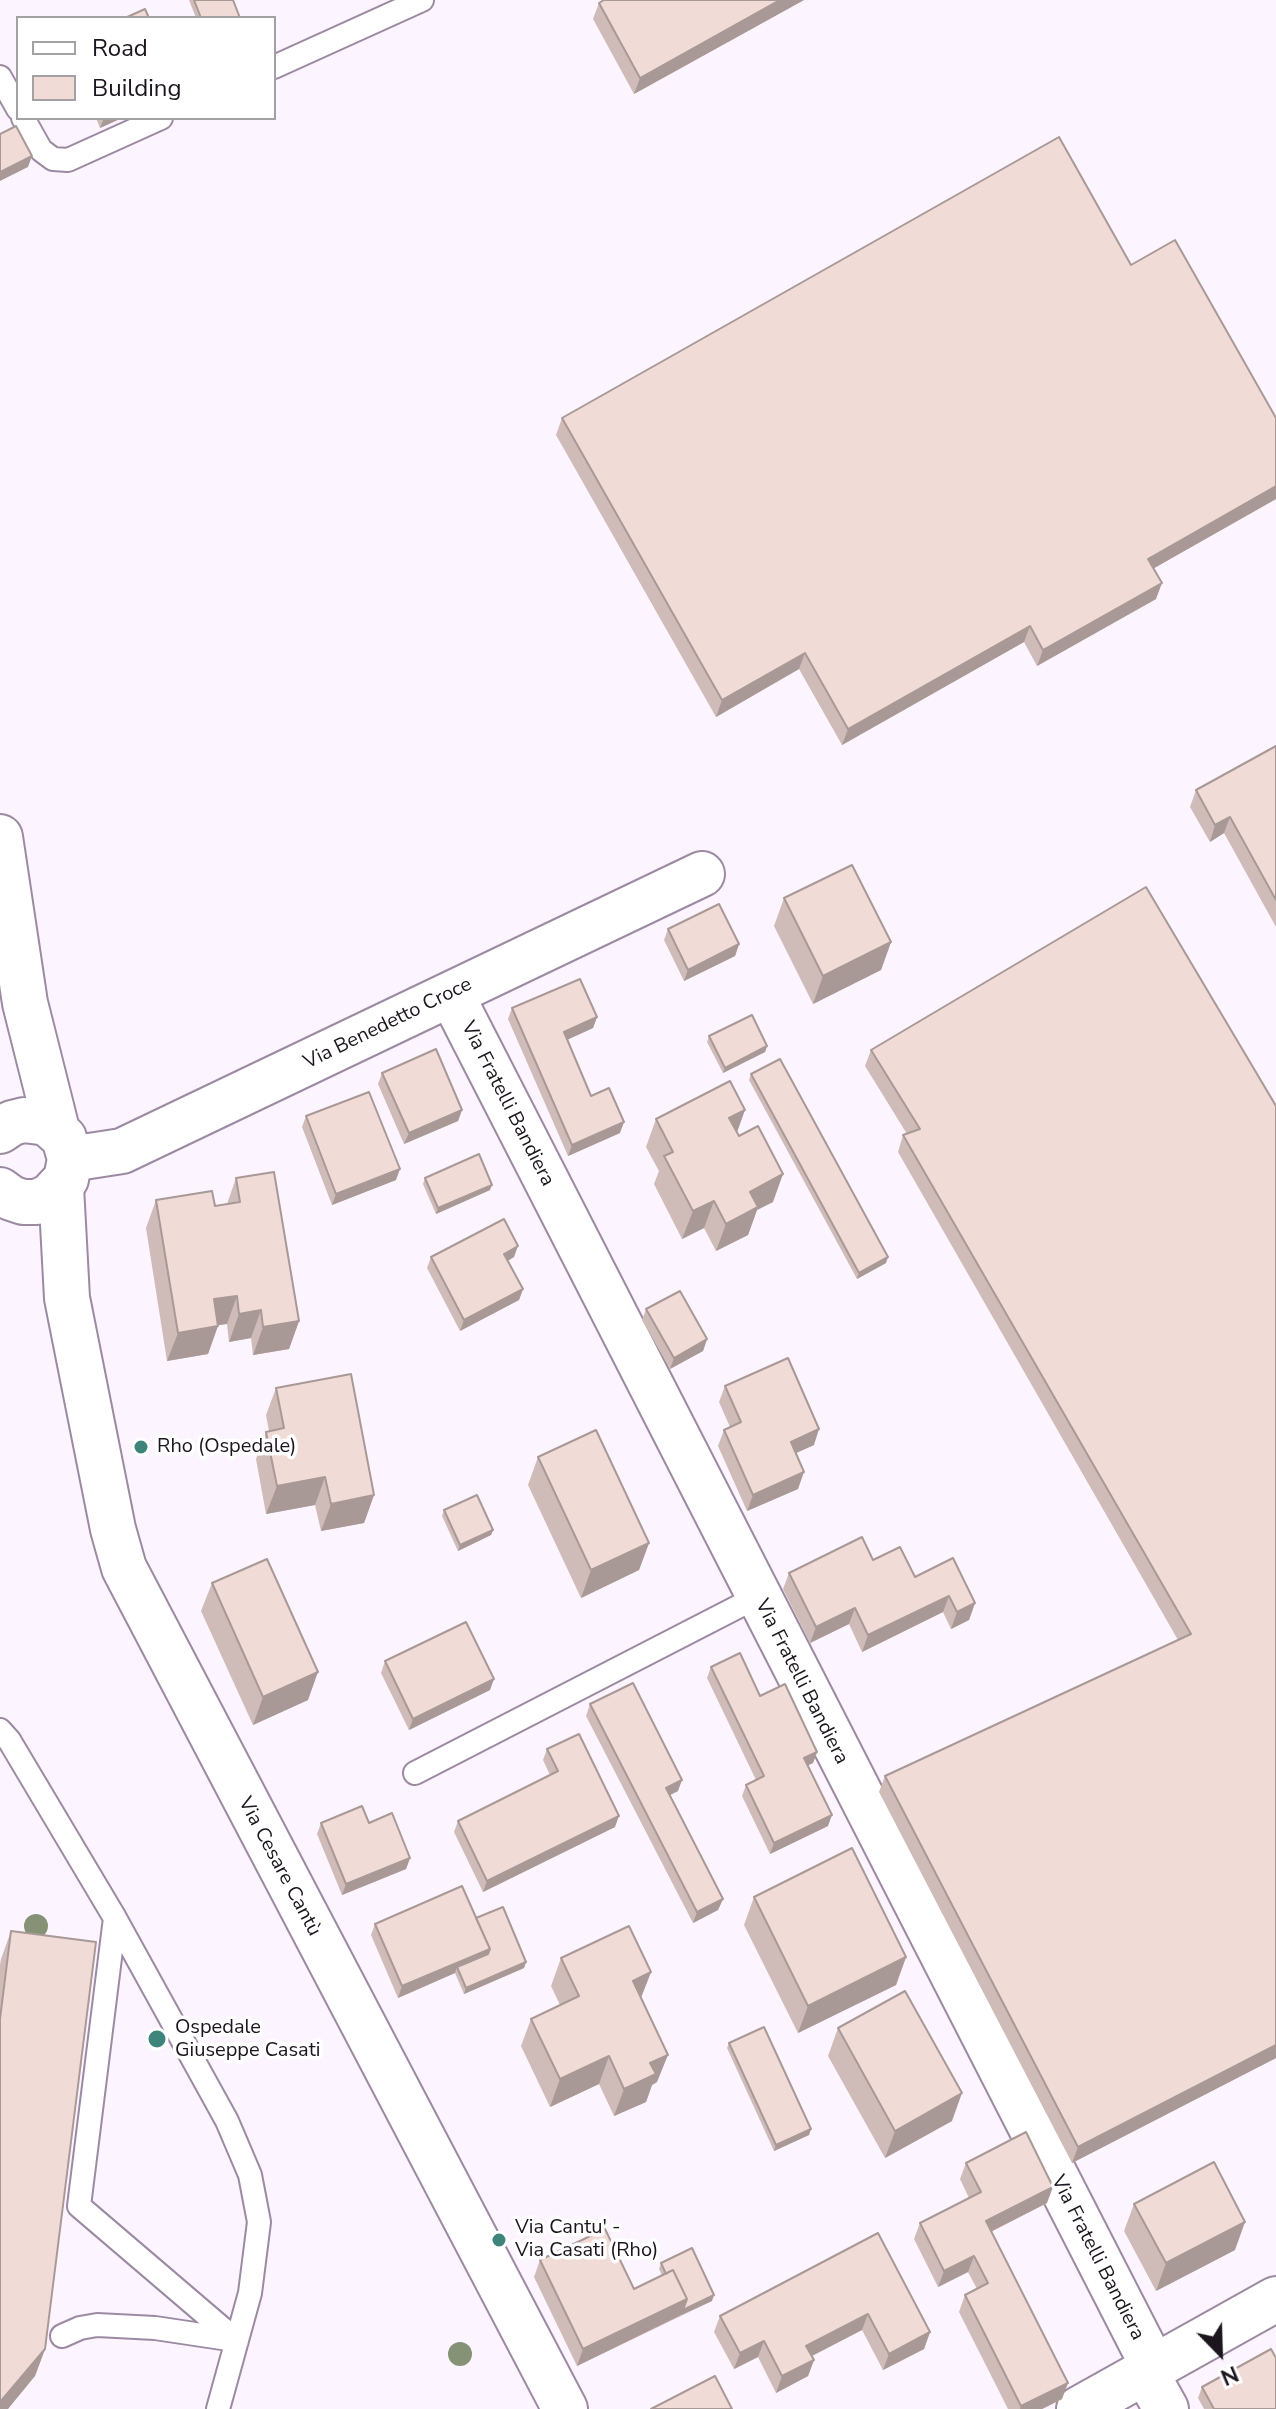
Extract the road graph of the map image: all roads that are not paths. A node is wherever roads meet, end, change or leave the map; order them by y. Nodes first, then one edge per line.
1 (422, 0) edge
2 (276, 66) edge
3 (0, 77) edge
4 (16, 105) edge
5 (24, 120) edge
6 (157, 120) edge
7 (0, 837) edge
8 (702, 874) dead end
9 (451, 994) junction
10 (25, 1003) junction
11 (1, 1130) edge
12 (30, 1179) edge
13 (757, 1597) junction
14 (0, 1730) edge
15 (415, 1773) dead end
16 (115, 1918) junction
17 (1276, 2299) edge
18 (62, 2336) dead end
19 (237, 2341) junction
20 (1155, 2383) edge
21 (218, 2409) edge
22 (565, 2409) edge
23 (1079, 2409) edge

1 - 2 lane
3 - 4 lane
5 - 6 lane
7 - 10 street, Via Cesare Cantù
8 - 9 street, Via Benedetto Croce
9 - 12 street, Via Benedetto Croce
9 - 13 street, Via Fratelli Bandiera
10 - 11 street, Via Cesare Cantù
10 - 12 street, Via Cesare Cantù
11 - 12 street
12 - 22 street, Via Cesare Cantù
13 - 15 lane
13 - 20 street, Via Fratelli Bandiera
14 - 16 lane
16 - 19 lane
16 - 19 lane
17 - 20 street
18 - 19 lane
19 - 21 lane
20 - 23 street

